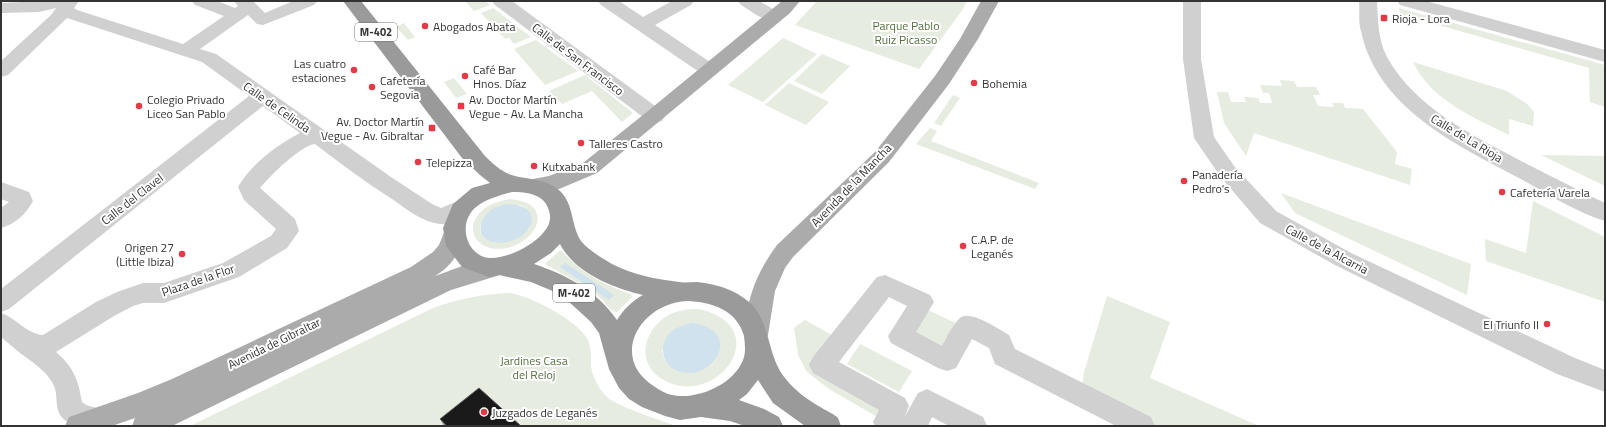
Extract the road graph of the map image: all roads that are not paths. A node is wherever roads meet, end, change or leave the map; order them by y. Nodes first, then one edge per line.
1 (201, 1) edge
2 (308, 1) edge
3 (352, 1) edge
4 (501, 1) edge
5 (607, 1) edge
6 (685, 1) edge
7 (747, 1) edge
8 (791, 1) edge
9 (990, 1) edge
10 (1192, 1) edge
11 (1368, 1) edge
12 (1406, 1) edge
13 (1, 8) edge
14 (243, 8) edge
15 (65, 11) edge
16 (774, 17) junction
17 (642, 25) junction
18 (185, 51) junction
19 (1605, 56) edge
20 (709, 70) junction
21 (1, 71) edge
22 (258, 94) junction
23 (655, 116) junction
24 (322, 139) junction
25 (474, 160) junction
26 (512, 184) junction
27 (535, 186) junction
28 (1, 190) edge
29 (465, 205) junction
30 (1605, 213) edge
31 (562, 217) junction
32 (1, 220) edge
33 (453, 236) junction
34 (496, 268) junction
35 (681, 292) junction
36 (1, 302) edge
37 (1, 323) edge
38 (756, 340) junction
39 (28, 345) junction
40 (619, 356) junction
41 (1605, 381) edge
42 (700, 406) junction
43 (88, 422) edge
44 (145, 426) edge
45 (770, 426) edge
46 (828, 426) edge
47 (895, 426) edge
48 (914, 426) edge
49 (974, 426) edge
50 (1142, 426) edge

1 - 14 street
2 - 14 street
3 - 25 highway, M-402
4 - 23 street, Calle de San Francisco
5 - 17 street
6 - 17 street
7 - 16 street
8 - 16 main road
9 - 38 main road, Avenida de la Mancha
10 - 41 street, Calle de la Alcarria
11 - 30 street, Calle de La Rioja
12 - 19 street
13 - 15 street
14 - 18 street
15 - 18 street, Calle de Celinda
15 - 21 street
16 - 20 main road
17 - 20 street
18 - 22 street, Calle de Celinda
20 - 23 main road
22 - 24 street, Calle de Celinda
22 - 36 street, Calle del Clavel
23 - 27 main road
24 - 29 street, Calle de Celinda
24 - 39 street, Plaza de la Flor
25 - 26 highway
25 - 29 highway
26 - 27 highway
26 - 29 highway
27 - 31 highway
28 - 32 street
29 - 33 highway
31 - 34 highway
31 - 35 highway, M-402
33 - 34 highway
33 - 43 main road, Avenida de Gibraltar
34 - 40 highway, M-402
34 - 44 main road, Avenida de Gibraltar
35 - 38 highway, M-402
35 - 40 highway, M-402
37 - 39 street
38 - 42 highway, M-402
38 - 46 highway, M-402
39 - 43 street
40 - 42 highway, M-402
42 - 45 highway, M-402
47 - 50 street
48 - 49 street

